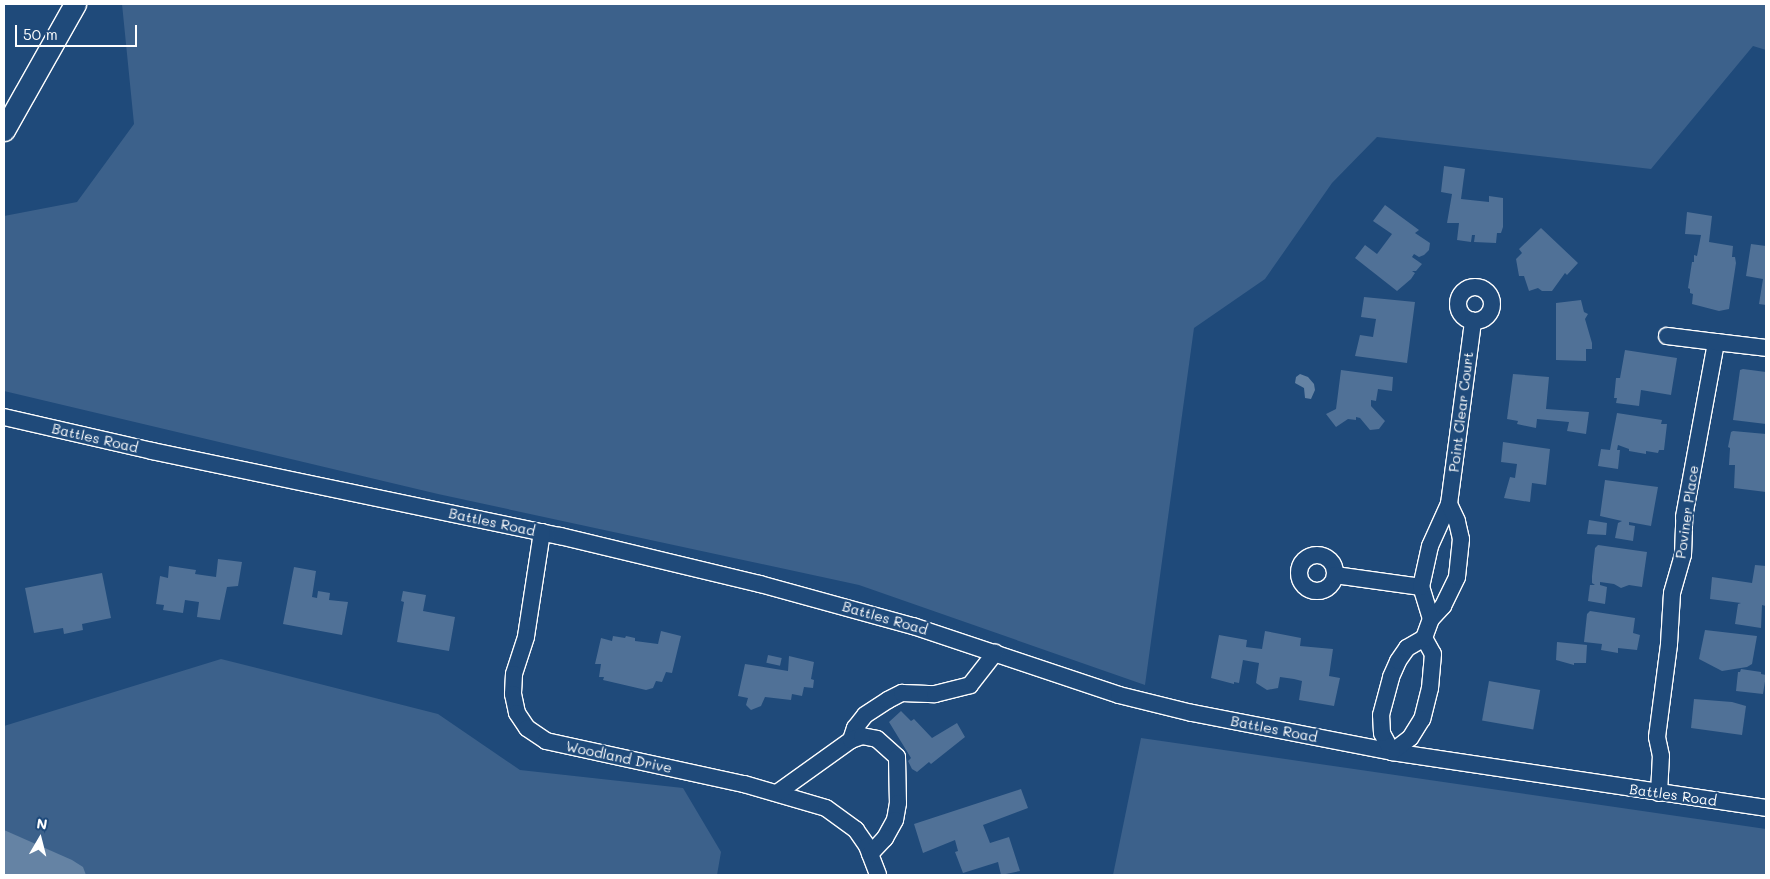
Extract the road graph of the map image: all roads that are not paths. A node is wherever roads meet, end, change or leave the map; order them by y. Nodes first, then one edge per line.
1 (75, 4) edge
2 (4, 130) edge
3 (1473, 321) dead end
4 (1667, 336) dead end
5 (1716, 342) junction
6 (1766, 348) edge
7 (4, 417) edge
8 (1449, 504) junction
9 (542, 532) junction
10 (1335, 576) dead end
11 (1421, 587) junction
12 (1431, 619) junction
13 (1424, 638) junction
14 (995, 653) junction
15 (851, 740) junction
16 (1392, 752) junction
17 (777, 793) junction
18 (1659, 793) junction
19 (1766, 808) edge
20 (870, 854) junction
21 (878, 875) edge

1 - 2 main road
3 - 8 street, Point Clear Court
4 - 5 street
5 - 6 street
5 - 18 street, Poviner Place
7 - 9 street, Battles Road
8 - 11 street, Point Clear Court
8 - 12 street, Point Clear Court
9 - 14 street, Battles Road
9 - 17 street, Woodland Drive
10 - 11 street
11 - 12 street, Point Clear Court
12 - 13 street, Point Clear Court
13 - 16 street
13 - 16 street
14 - 15 street
14 - 16 street, Battles Road
15 - 17 street
15 - 20 street
16 - 18 street, Battles Road
17 - 20 street, Woodland Drive
18 - 19 street, Battles Road
20 - 21 street, Woodland Drive

